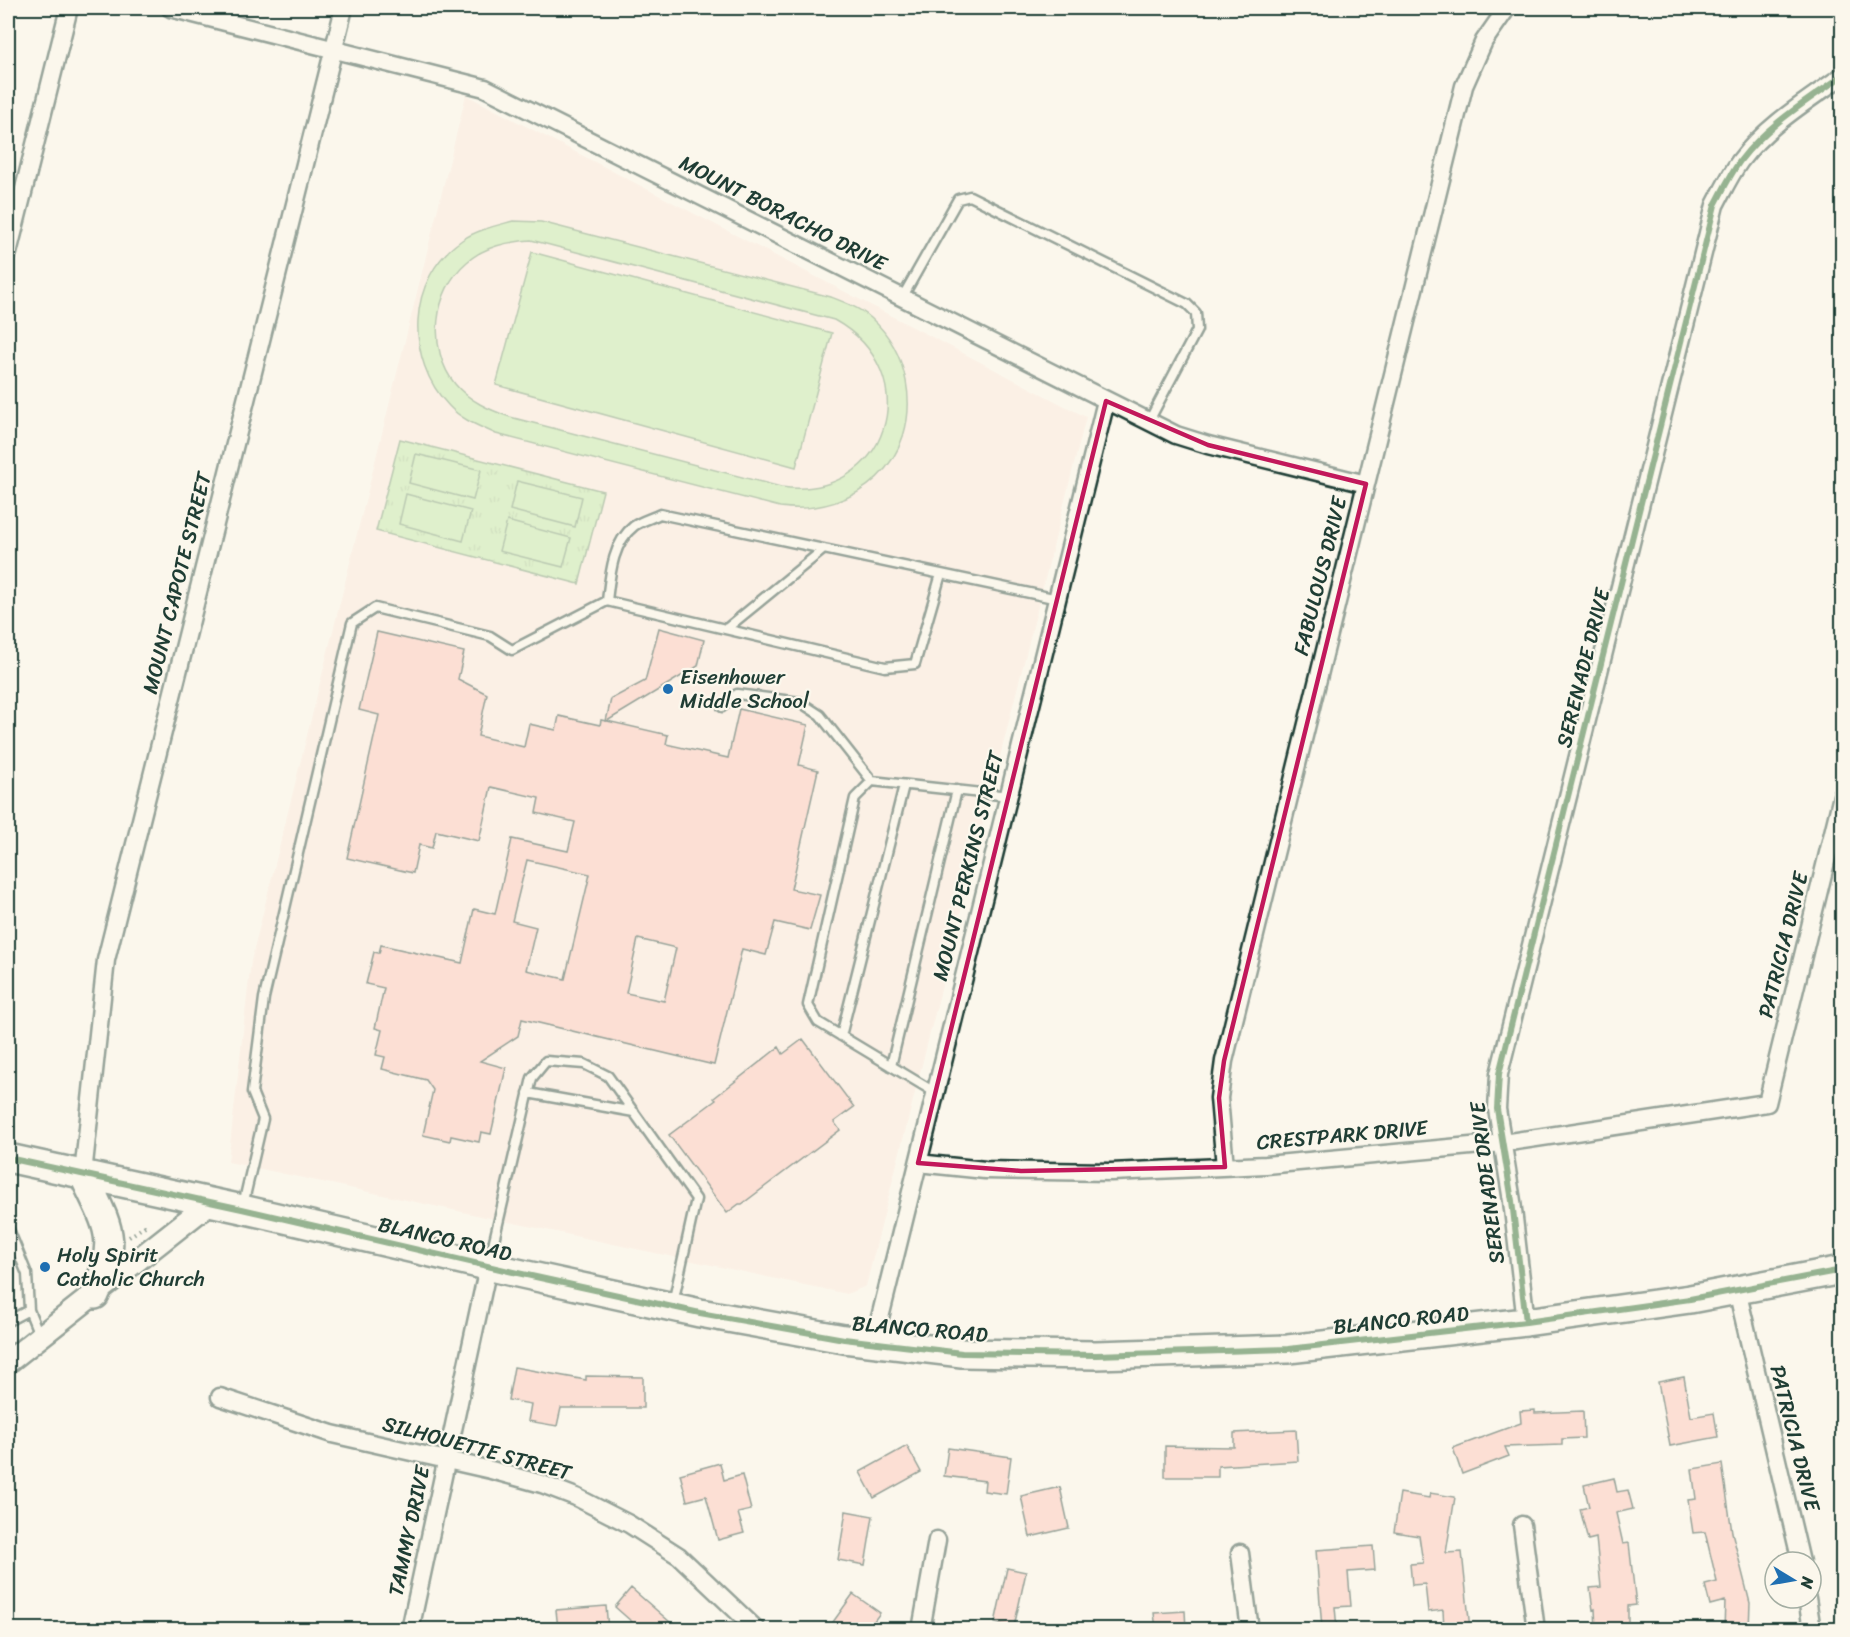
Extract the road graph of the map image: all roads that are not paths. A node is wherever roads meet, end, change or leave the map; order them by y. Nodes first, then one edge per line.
1 (69, 8) edge
2 (170, 8) edge
3 (344, 8) edge
4 (1507, 8) edge
5 (333, 48) junction
6 (1842, 76) edge
7 (8, 253) edge
8 (902, 298) junction
9 (1106, 400) junction
10 (1149, 422) junction
11 (1366, 484) junction
12 (824, 549) junction
13 (941, 574) junction
14 (1058, 599) junction
15 (607, 601) junction
16 (726, 629) junction
17 (722, 707) dead end
18 (872, 781) junction
19 (904, 785) junction
20 (957, 790) junction
21 (1009, 796) junction
22 (1842, 796) edge
23 (841, 1036) junction
24 (891, 1066) junction
25 (528, 1093) junction
26 (936, 1093) junction
27 (1767, 1103) joint
28 (634, 1112) junction
29 (1503, 1143) junction
30 (8, 1158) edge
31 (918, 1163) junction
32 (1225, 1167) junction
33 (83, 1174) junction
34 (212, 1202) junction
35 (242, 1209) junction
36 (8, 1227) edge
37 (488, 1267) junction
38 (1842, 1270) edge
39 (1737, 1290) junction
40 (95, 1295) junction
41 (672, 1306) junction
42 (30, 1310) junction
43 (8, 1321) edge
44 (1526, 1322) junction
45 (40, 1337) junction
46 (874, 1342) junction
47 (8, 1362) edge
48 (220, 1397) dead end
49 (447, 1460) junction
50 (1522, 1525) dead end
51 (937, 1540) dead end
52 (1798, 1550) edge
53 (1240, 1553) dead end
54 (1809, 1610) edge
55 (410, 1629) edge
56 (757, 1629) edge
57 (921, 1629) edge
58 (1250, 1629) edge
59 (1536, 1629) edge
60 (1812, 1629) edge

1 - 7 street
2 - 5 street, MOUNT BORACHO DRIVE
3 - 5 street, MOUNT CAPOTE STREET
4 - 11 street, FABULOUS DRIVE
5 - 8 street, MOUNT BORACHO DRIVE
5 - 33 street, MOUNT CAPOTE STREET
6 - 29 street, SERENADE DRIVE
8 - 9 street, MOUNT BORACHO DRIVE
8 - 10 lane
9 - 10 street, MOUNT BORACHO DRIVE
9 - 14 street, MOUNT PERKINS STREET
10 - 11 street, MOUNT BORACHO DRIVE
11 - 32 street, FABULOUS DRIVE
12 - 13 lane
12 - 15 lane
12 - 16 lane
13 - 14 lane
13 - 16 lane
14 - 21 street, MOUNT PERKINS STREET
15 - 16 lane
15 - 35 lane
17 - 18 lane
18 - 19 lane
18 - 23 lane
19 - 20 lane
19 - 23 lane
20 - 21 lane
20 - 24 lane
21 - 26 street, MOUNT PERKINS STREET
22 - 27 street, PATRICIA DRIVE
23 - 24 lane
24 - 26 lane
25 - 28 lane
25 - 28 lane
25 - 37 lane
26 - 31 street, MOUNT PERKINS STREET
27 - 29 street, CRESTPARK DRIVE
28 - 41 lane
29 - 32 street, CRESTPARK DRIVE
29 - 44 street, SERENADE DRIVE
30 - 33 main road, BLANCO ROAD
31 - 32 street, CRESTPARK DRIVE
31 - 46 street, MOUNT PERKINS STREET
33 - 34 main road, BLANCO ROAD
33 - 40 main road
34 - 35 main road, BLANCO ROAD
34 - 40 street
35 - 37 main road, BLANCO ROAD
36 - 42 lane
37 - 41 main road, BLANCO ROAD
37 - 49 street, TAMMY DRIVE
38 - 39 main road, BLANCO ROAD
39 - 44 main road, BLANCO ROAD
39 - 52 street, PATRICIA DRIVE
40 - 45 street
41 - 46 main road, BLANCO ROAD
42 - 43 lane
42 - 45 lane
44 - 46 main road, BLANCO ROAD
45 - 47 street
48 - 49 street, SILHOUETTE STREET
49 - 55 street, TAMMY DRIVE
49 - 56 street, SILHOUETTE STREET
50 - 59 street
51 - 57 street
53 - 58 street
54 - 60 street

